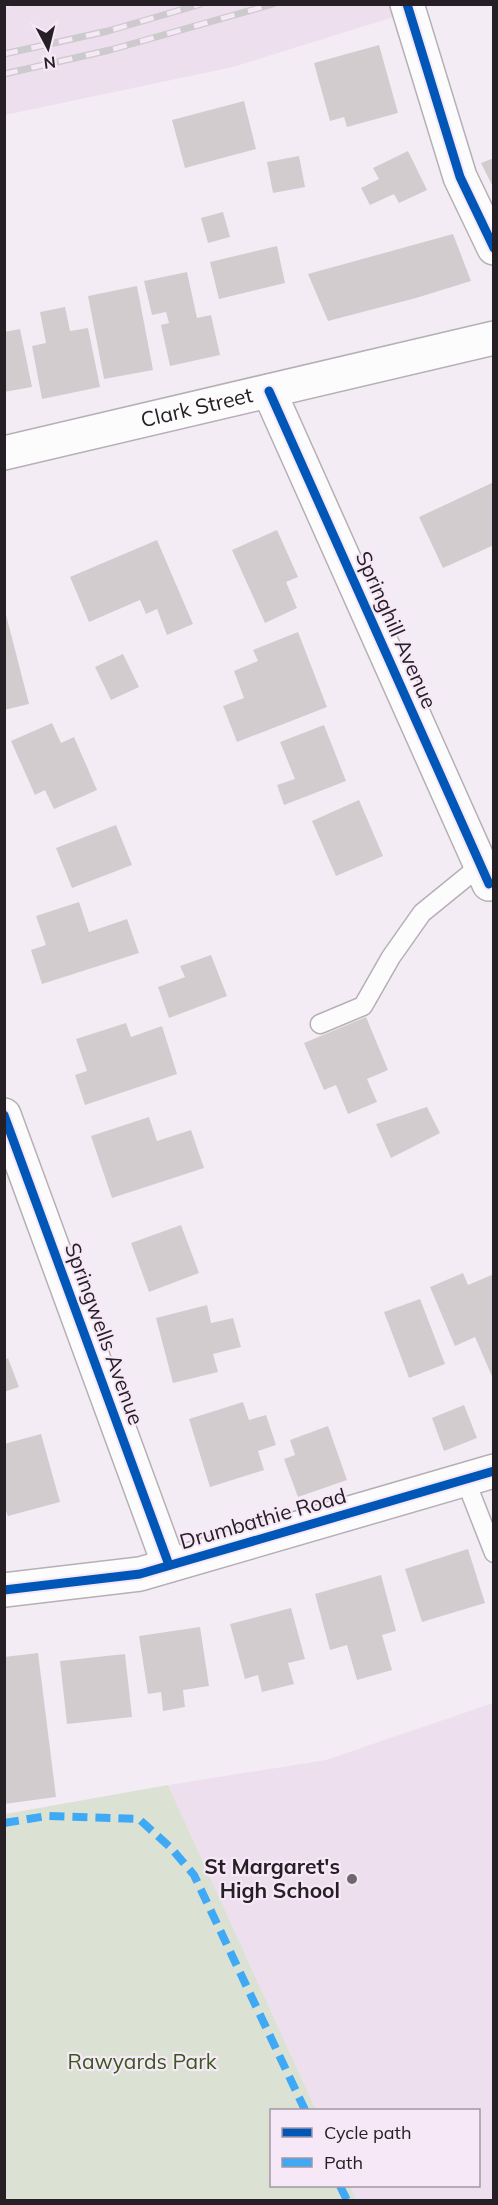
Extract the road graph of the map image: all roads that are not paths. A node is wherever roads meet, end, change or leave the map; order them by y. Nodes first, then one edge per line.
1 (409, 11) edge
2 (494, 248) edge
3 (494, 338) edge
4 (269, 391) junction
5 (4, 453) edge
6 (485, 874) joint
7 (320, 1024) dead end
8 (4, 1115) edge
9 (479, 1475) edge
10 (494, 1553) edge
11 (169, 1565) junction
12 (4, 1590) edge

1 - 2 street
3 - 4 street, Clark Street
4 - 5 street, Clark Street
4 - 6 street, Springhill Avenue
6 - 7 lane
8 - 11 street, Springwells Avenue
9 - 10 lane
9 - 11 street, Drumbathie Road
11 - 12 street, Drumbathie Road

